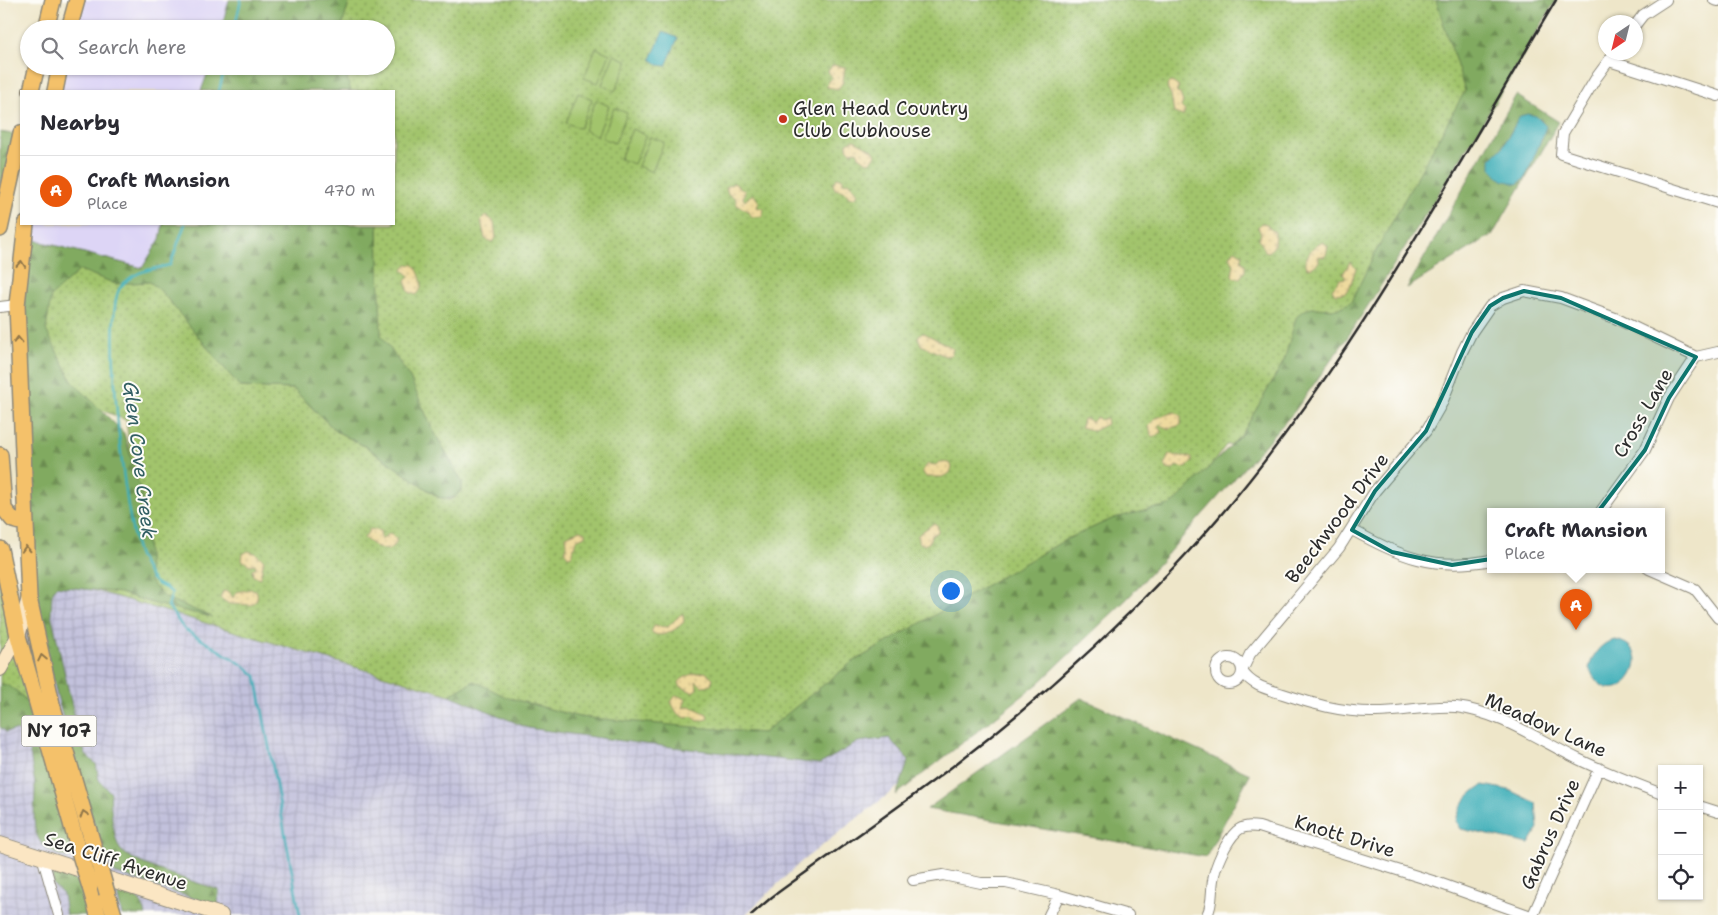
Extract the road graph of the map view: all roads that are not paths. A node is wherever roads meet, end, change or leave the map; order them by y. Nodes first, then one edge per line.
1 (53, 0) edge
2 (76, 0) edge
3 (1666, 0) edge
4 (1714, 0) edge
5 (1718, 1) edge
6 (1643, 16) edge
7 (48, 20) edge
8 (72, 20) edge
9 (1610, 60) edge
10 (1620, 60) edge
11 (35, 75) edge
12 (58, 75) edge
13 (31, 90) edge
14 (54, 90) edge
15 (1718, 96) edge
16 (20, 138) edge
17 (1718, 203) edge
18 (26, 225) edge
19 (0, 229) edge
20 (17, 305) junction
21 (0, 307) edge
22 (1718, 352) edge
23 (1696, 357) junction
24 (0, 455) edge
25 (1603, 508) edge
26 (24, 523) junction
27 (1352, 530) junction
28 (0, 549) edge
29 (1487, 561) edge
30 (1658, 573) edge
31 (29, 598) junction
32 (1718, 618) edge
33 (18, 636) junction
34 (0, 670) edge
35 (1242, 671) joint
36 (1598, 768) junction
37 (1658, 792) edge
38 (1703, 807) edge
39 (1718, 812) edge
40 (0, 844) edge
41 (42, 856) junction
42 (913, 880) dead end
43 (1059, 895) junction
44 (58, 915) edge
45 (98, 915) edge
46 (114, 915) edge
47 (221, 915) edge
48 (1049, 915) edge
49 (1128, 915) edge
50 (1207, 915) edge
51 (1528, 915) edge
52 (1533, 915) edge

1 - 7 main road
2 - 8 main road
3 - 6 street
4 - 5 street
9 - 17 street
10 - 15 street
11 - 13 main road
12 - 14 main road
16 - 19 main road
20 -> 18 main road, NY 107
20 - 21 street
26 -> 20 main road, NY 107
22 - 23 street
23 - 25 street, Cross Lane
23 - 27 street, Beechwood Drive
24 - 26 main road
31 -> 26 main road, NY 107
27 - 29 street
27 - 35 street, Beechwood Drive
28 - 33 main road, NY 107
30 - 32 street
31 - 33 street
46 -> 31 main road, NY 107, bridge
33 - 34 street
33 - 45 main road, NY 107, bridge
35 - 36 street, Meadow Lane
36 - 37 street, Meadow Lane
36 - 52 street, Gabrus Drive
38 - 39 street
40 - 41 street, Sea Cliff Avenue
41 - 44 street
41 - 47 street, Sea Cliff Avenue
42 - 43 street
43 - 48 street
43 - 49 street
50 - 51 street, Knott Drive

